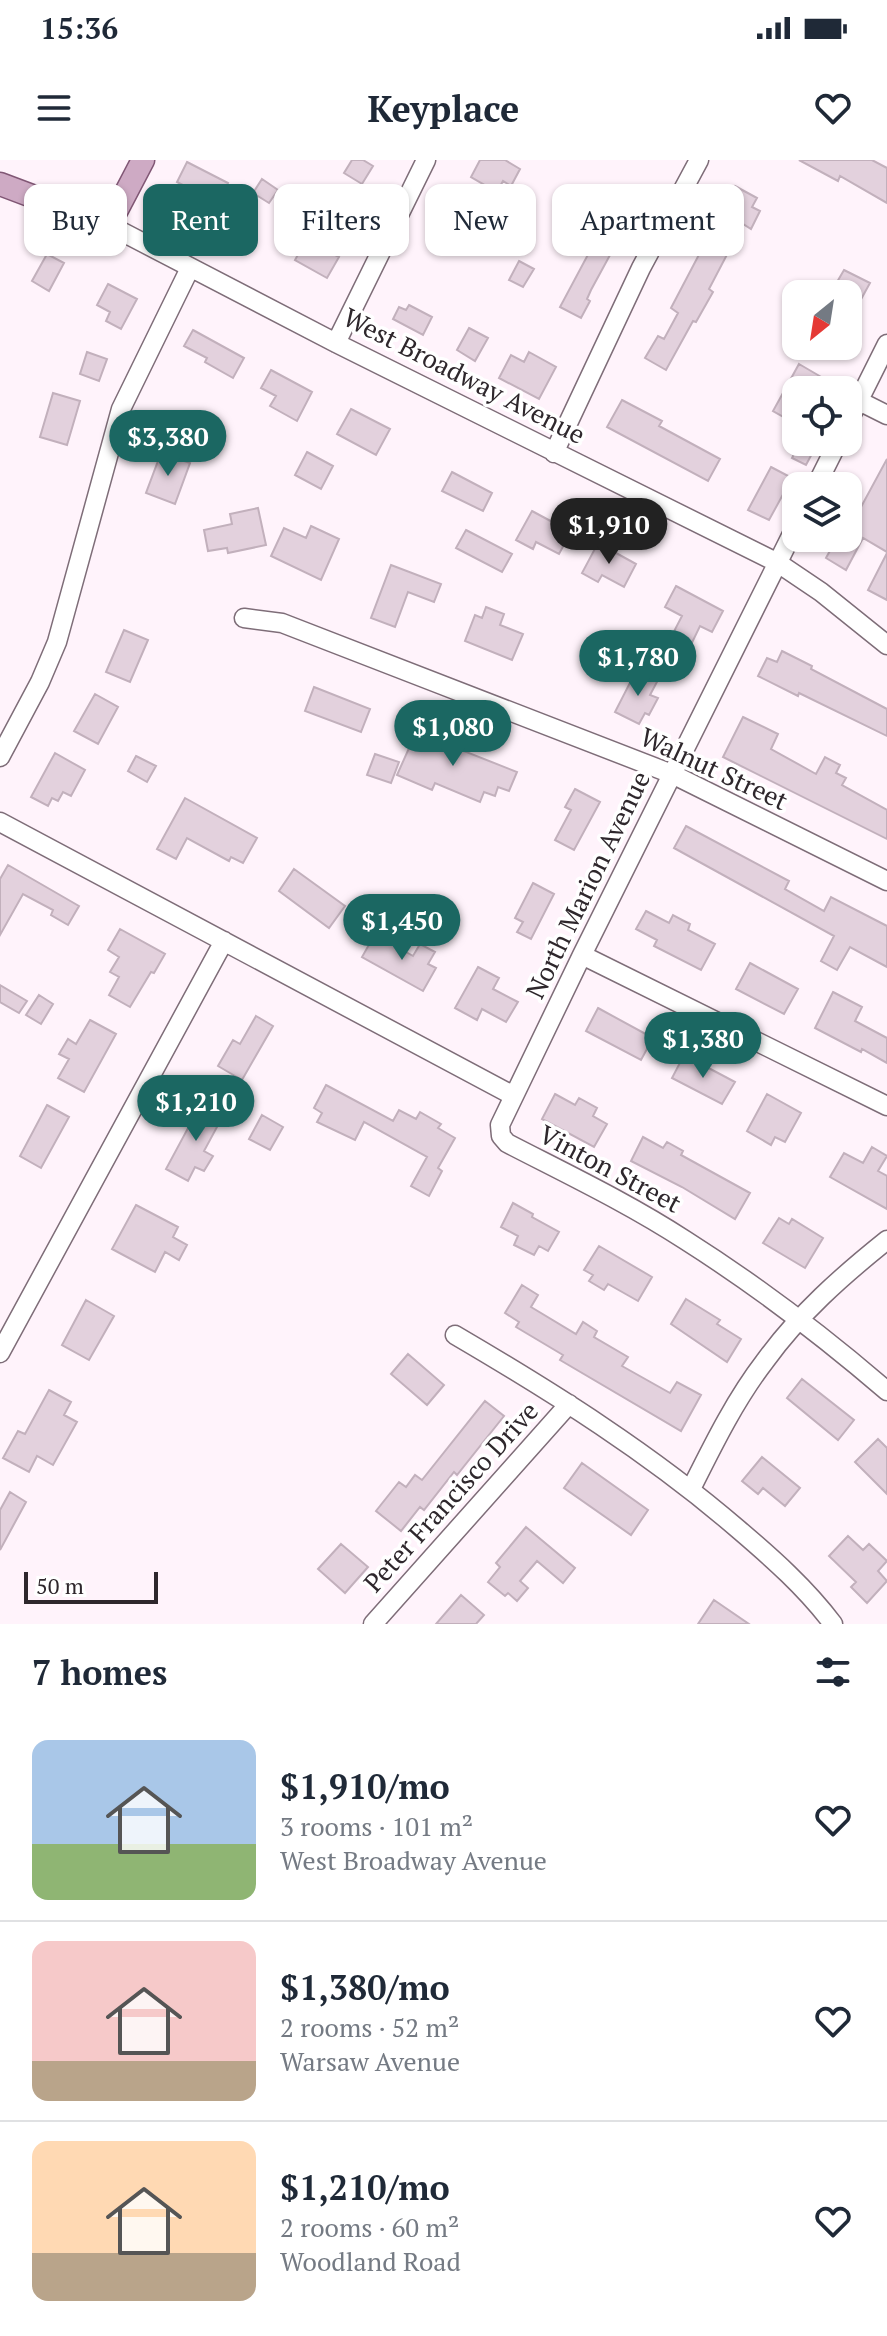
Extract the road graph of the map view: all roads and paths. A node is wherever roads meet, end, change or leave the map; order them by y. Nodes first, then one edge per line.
1 (143, 160) edge
2 (426, 160) edge
3 (699, 160) edge
4 (0, 184) edge
5 (127, 191) edge
6 (24, 193) edge
7 (127, 235) edge
8 (190, 268) junction
9 (336, 343) junction
10 (887, 344) edge
11 (862, 395) edge
12 (862, 402) edge
13 (887, 415) edge
14 (554, 453) junction
15 (783, 552) edge
16 (778, 563) junction
17 (244, 618) dead end
18 (887, 645) edge
19 (0, 757) edge
20 (672, 774) junction
21 (0, 822) edge
22 (887, 881) edge
23 (224, 941) junction
24 (582, 955) junction
25 (514, 1096) junction
26 (887, 1106) edge
27 (887, 1240) edge
28 (800, 1318) junction
29 (455, 1335) dead end
30 (0, 1353) edge
31 (887, 1391) edge
32 (569, 1404) junction
33 (691, 1489) junction
34 (373, 1624) edge
35 (833, 1624) edge

1 - 5 main road
2 - 9 street
3 - 14 street
4 - 6 main road, West Broadway Avenue
7 - 8 street, West Broadway Avenue
8 - 9 street, West Broadway Avenue
8 - 19 street
9 - 14 street, West Broadway Avenue
10 - 11 street
12 - 13 street
14 - 16 street, West Broadway Avenue
15 - 16 street, North Marion Avenue
16 - 18 street, West Broadway Avenue
16 - 20 street, North Marion Avenue
17 - 20 street, Walnut Street
20 - 22 street, Walnut Street
20 - 24 street, North Marion Avenue
21 - 23 street
23 - 25 street
23 - 30 street
24 - 25 street, North Marion Avenue
24 - 26 street
25 - 28 street, Vinton Street
27 - 28 street
28 - 31 street, Vinton Street
28 - 33 street
29 - 32 street
32 - 33 street
32 - 34 street, Peter Francisco Drive
33 - 35 street

